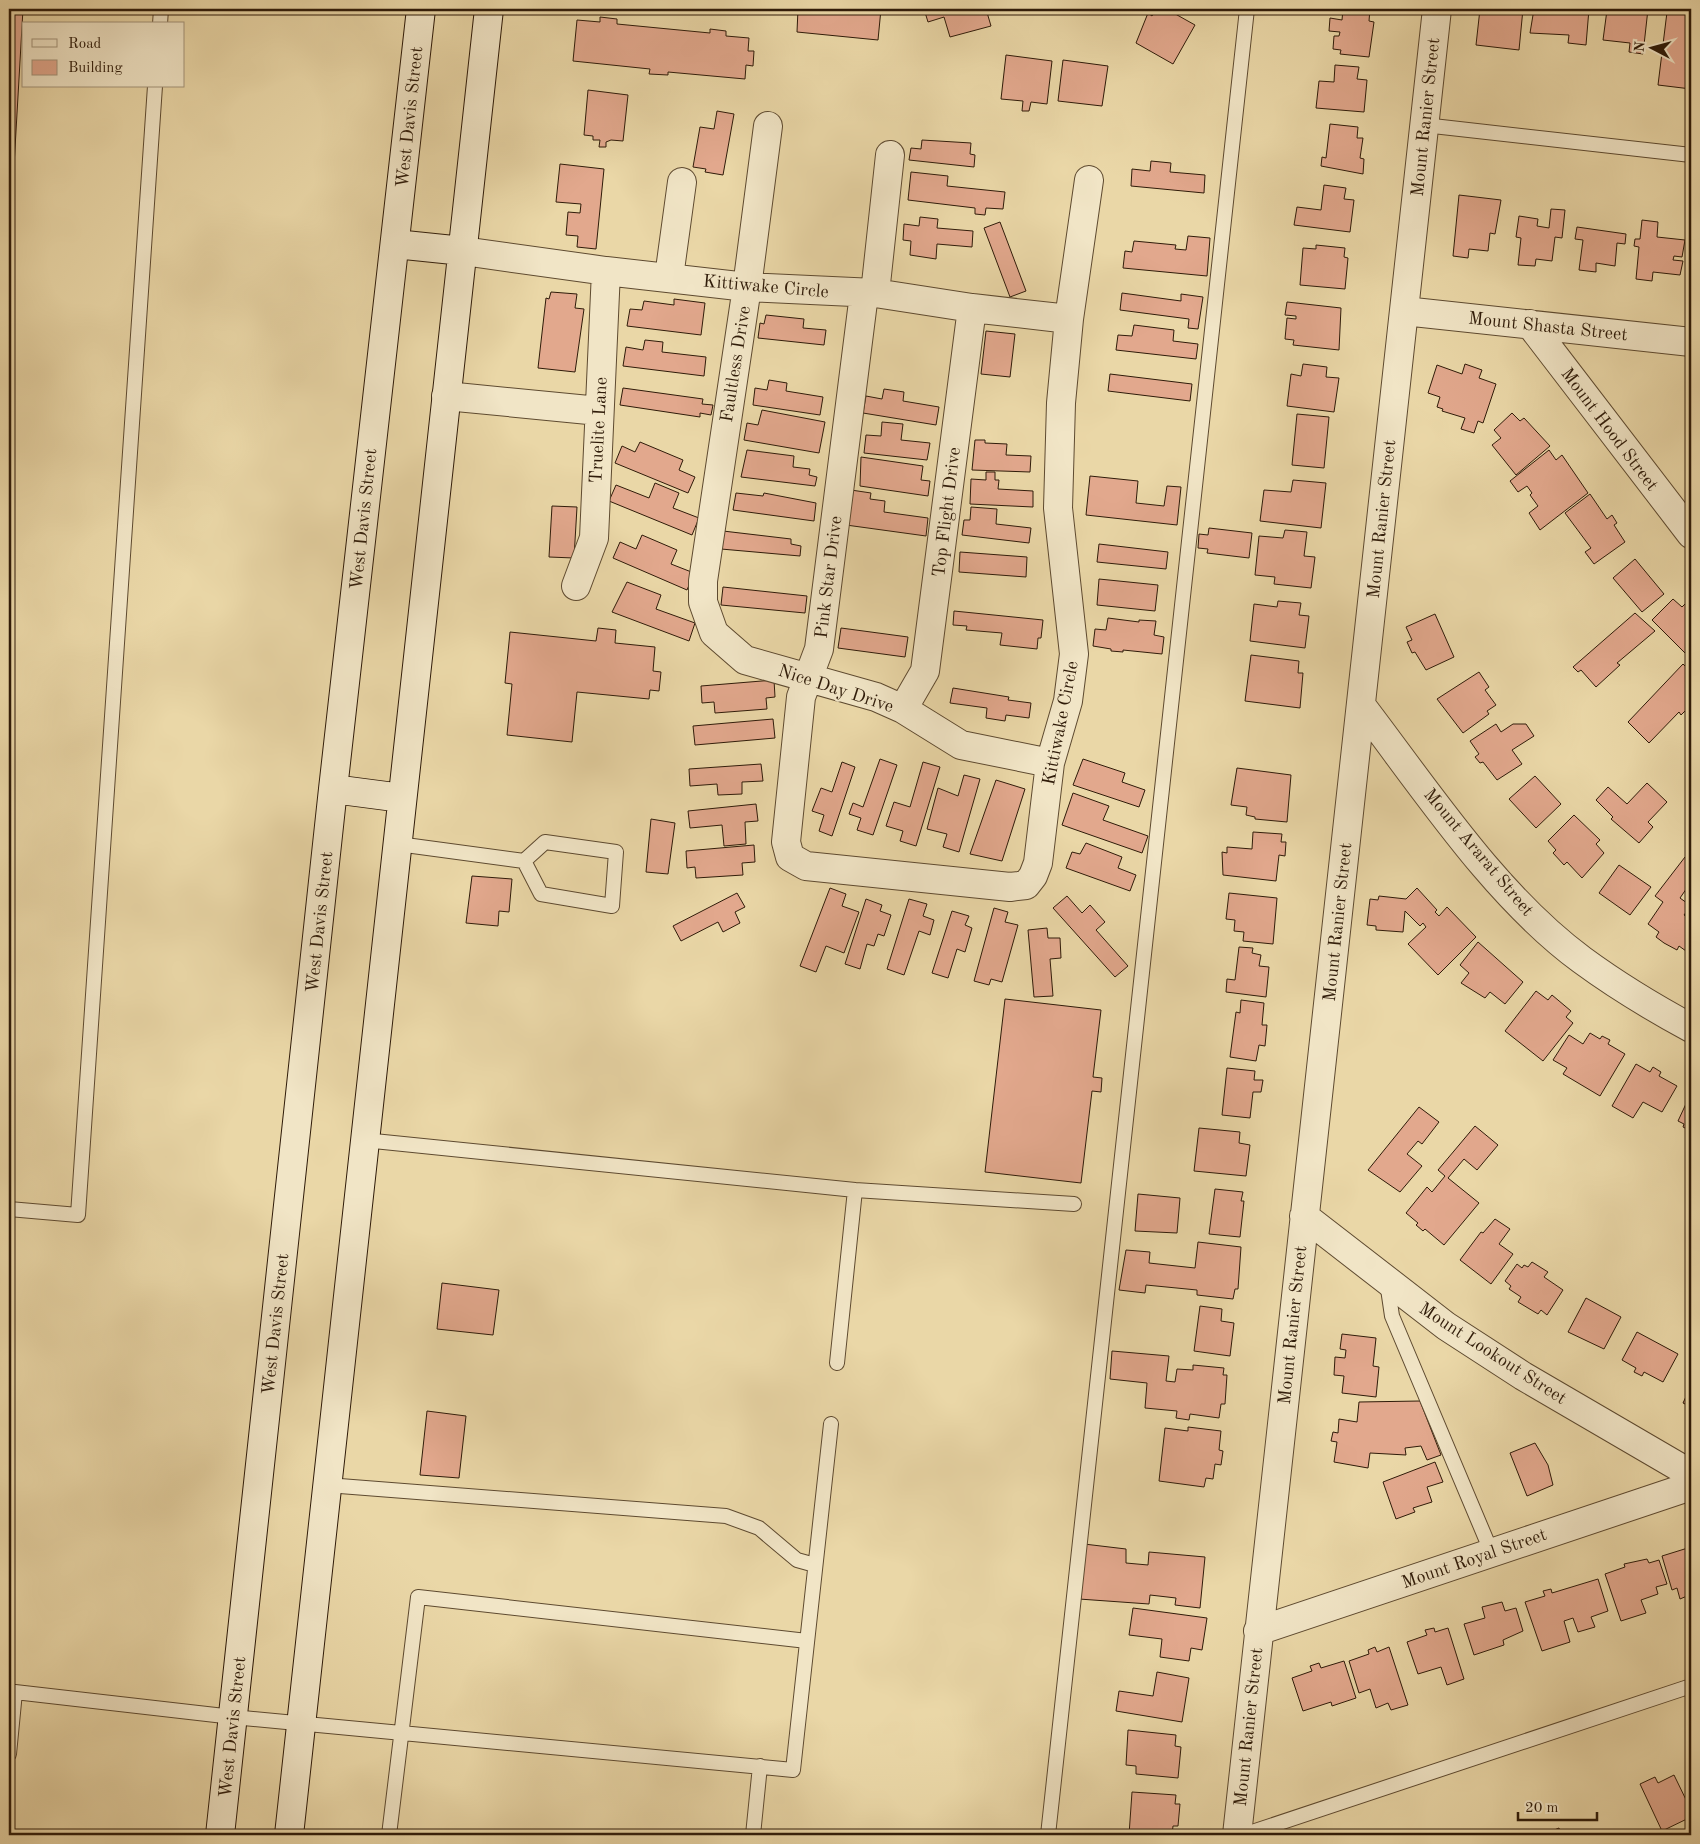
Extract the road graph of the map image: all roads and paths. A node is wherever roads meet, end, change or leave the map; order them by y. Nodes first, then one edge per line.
1 (161, 9) edge
2 (421, 9) edge
3 (489, 9) edge
4 (1248, 9) edge
5 (1437, 9) edge
6 (160, 22) edge
7 (155, 88) edge
8 (1424, 125) junction
9 (768, 126) dead end
10 (890, 155) dead end
11 (1691, 155) edge
12 (1089, 180) dead end
13 (682, 182) dead end
14 (395, 244) junction
15 (463, 250) junction
16 (606, 271) junction
17 (669, 277) junction
18 (747, 287) junction
19 (870, 294) junction
20 (972, 308) junction
21 (1404, 311) junction
22 (1069, 319) junction
23 (1530, 324) junction
24 (1691, 342) edge
25 (446, 396) junction
26 (599, 411) junction
27 (1691, 534) edge
28 (576, 586) dead end
29 (703, 602) joint
30 (808, 677) junction
31 (1361, 705) junction
32 (903, 709) junction
33 (1050, 762) junction
34 (333, 789) junction
35 (402, 798) junction
36 (398, 844) junction
37 (790, 857) joint
38 (524, 860) junction
39 (1691, 1028) edge
40 (364, 1140) junction
41 (855, 1190) junction
42 (1074, 1204) dead end
43 (9, 1208) edge
44 (1304, 1216) junction
45 (1387, 1282) junction
46 (837, 1362) dead end
47 (832, 1424) dead end
48 (1691, 1474) edge
49 (327, 1485) junction
50 (1691, 1486) edge
51 (1491, 1551) junction
52 (815, 1565) junction
53 (1258, 1631) junction
54 (807, 1640) junction
55 (1691, 1686) edge
56 (12, 1692) edge
57 (233, 1717) junction
58 (301, 1724) junction
59 (401, 1732) junction
60 (9, 1754) edge
61 (760, 1766) junction
62 (220, 1835) edge
63 (289, 1835) edge
64 (390, 1835) edge
65 (753, 1835) edge
66 (1048, 1835) edge
67 (1237, 1835) edge
68 (1243, 1835) edge

1 - 6 lane
2 - 14 street, West Davis Street
3 - 15 street
4 - 66 lane
5 - 8 street, Mount Ranier Street
7 - 43 lane
8 - 11 lane
8 - 21 street, Mount Ranier Street
9 - 18 street, Faultless Drive
10 - 19 street, Pink Star Drive
12 - 22 street, Kittiwake Circle
13 - 17 street
14 - 15 street, Kittiwake Circle
14 - 34 street, West Davis Street
15 - 16 street, Kittiwake Circle
15 - 25 street
16 - 17 street, Kittiwake Circle
16 - 26 street, Truelite Lane
17 - 18 street, Kittiwake Circle
18 - 19 street, Kittiwake Circle
18 - 29 street, Faultless Drive
19 - 20 street, Kittiwake Circle
19 - 30 street, Pink Star Drive
20 - 22 street, Kittiwake Circle
20 - 32 street, Top Flight Drive
21 - 23 street, Mount Shasta Street
21 - 31 street, Mount Ranier Street
22 - 33 street, Kittiwake Circle
23 - 24 street, Mount Shasta Street
23 - 27 street, Mount Hood Street
25 - 26 street
25 - 35 street
26 - 28 street, Truelite Lane
29 - 30 street, Nice Day Drive
30 - 32 street, Nice Day Drive
30 - 37 street, Pink Star Drive
31 - 39 street, Mount Ararat Street
31 - 44 street, Mount Ranier Street
32 - 33 street, Nice Day Drive
33 - 37 street, Kittiwake Circle
34 - 35 street
34 - 57 street, West Davis Street
35 - 36 street
36 - 38 lane
36 - 40 street
38 - 38 lane
40 - 41 lane
40 - 49 street
41 - 42 lane
41 - 46 lane
44 - 45 street, Mount Lookout Street
44 - 53 street, Mount Ranier Street
45 - 48 street, Mount Lookout Street
45 - 51 lane
47 - 52 lane
49 - 52 lane
49 - 58 street
50 - 51 street, Mount Royal Street
51 - 53 street, Mount Royal Street
52 - 54 lane
53 - 67 street, Mount Ranier Street
54 - 59 lane
54 - 61 lane
55 - 68 lane
56 - 57 lane
56 - 60 lane
57 - 58 lane
57 - 62 street, West Davis Street
58 - 59 lane
58 - 63 street
59 - 61 lane
59 - 64 lane
61 - 65 lane

